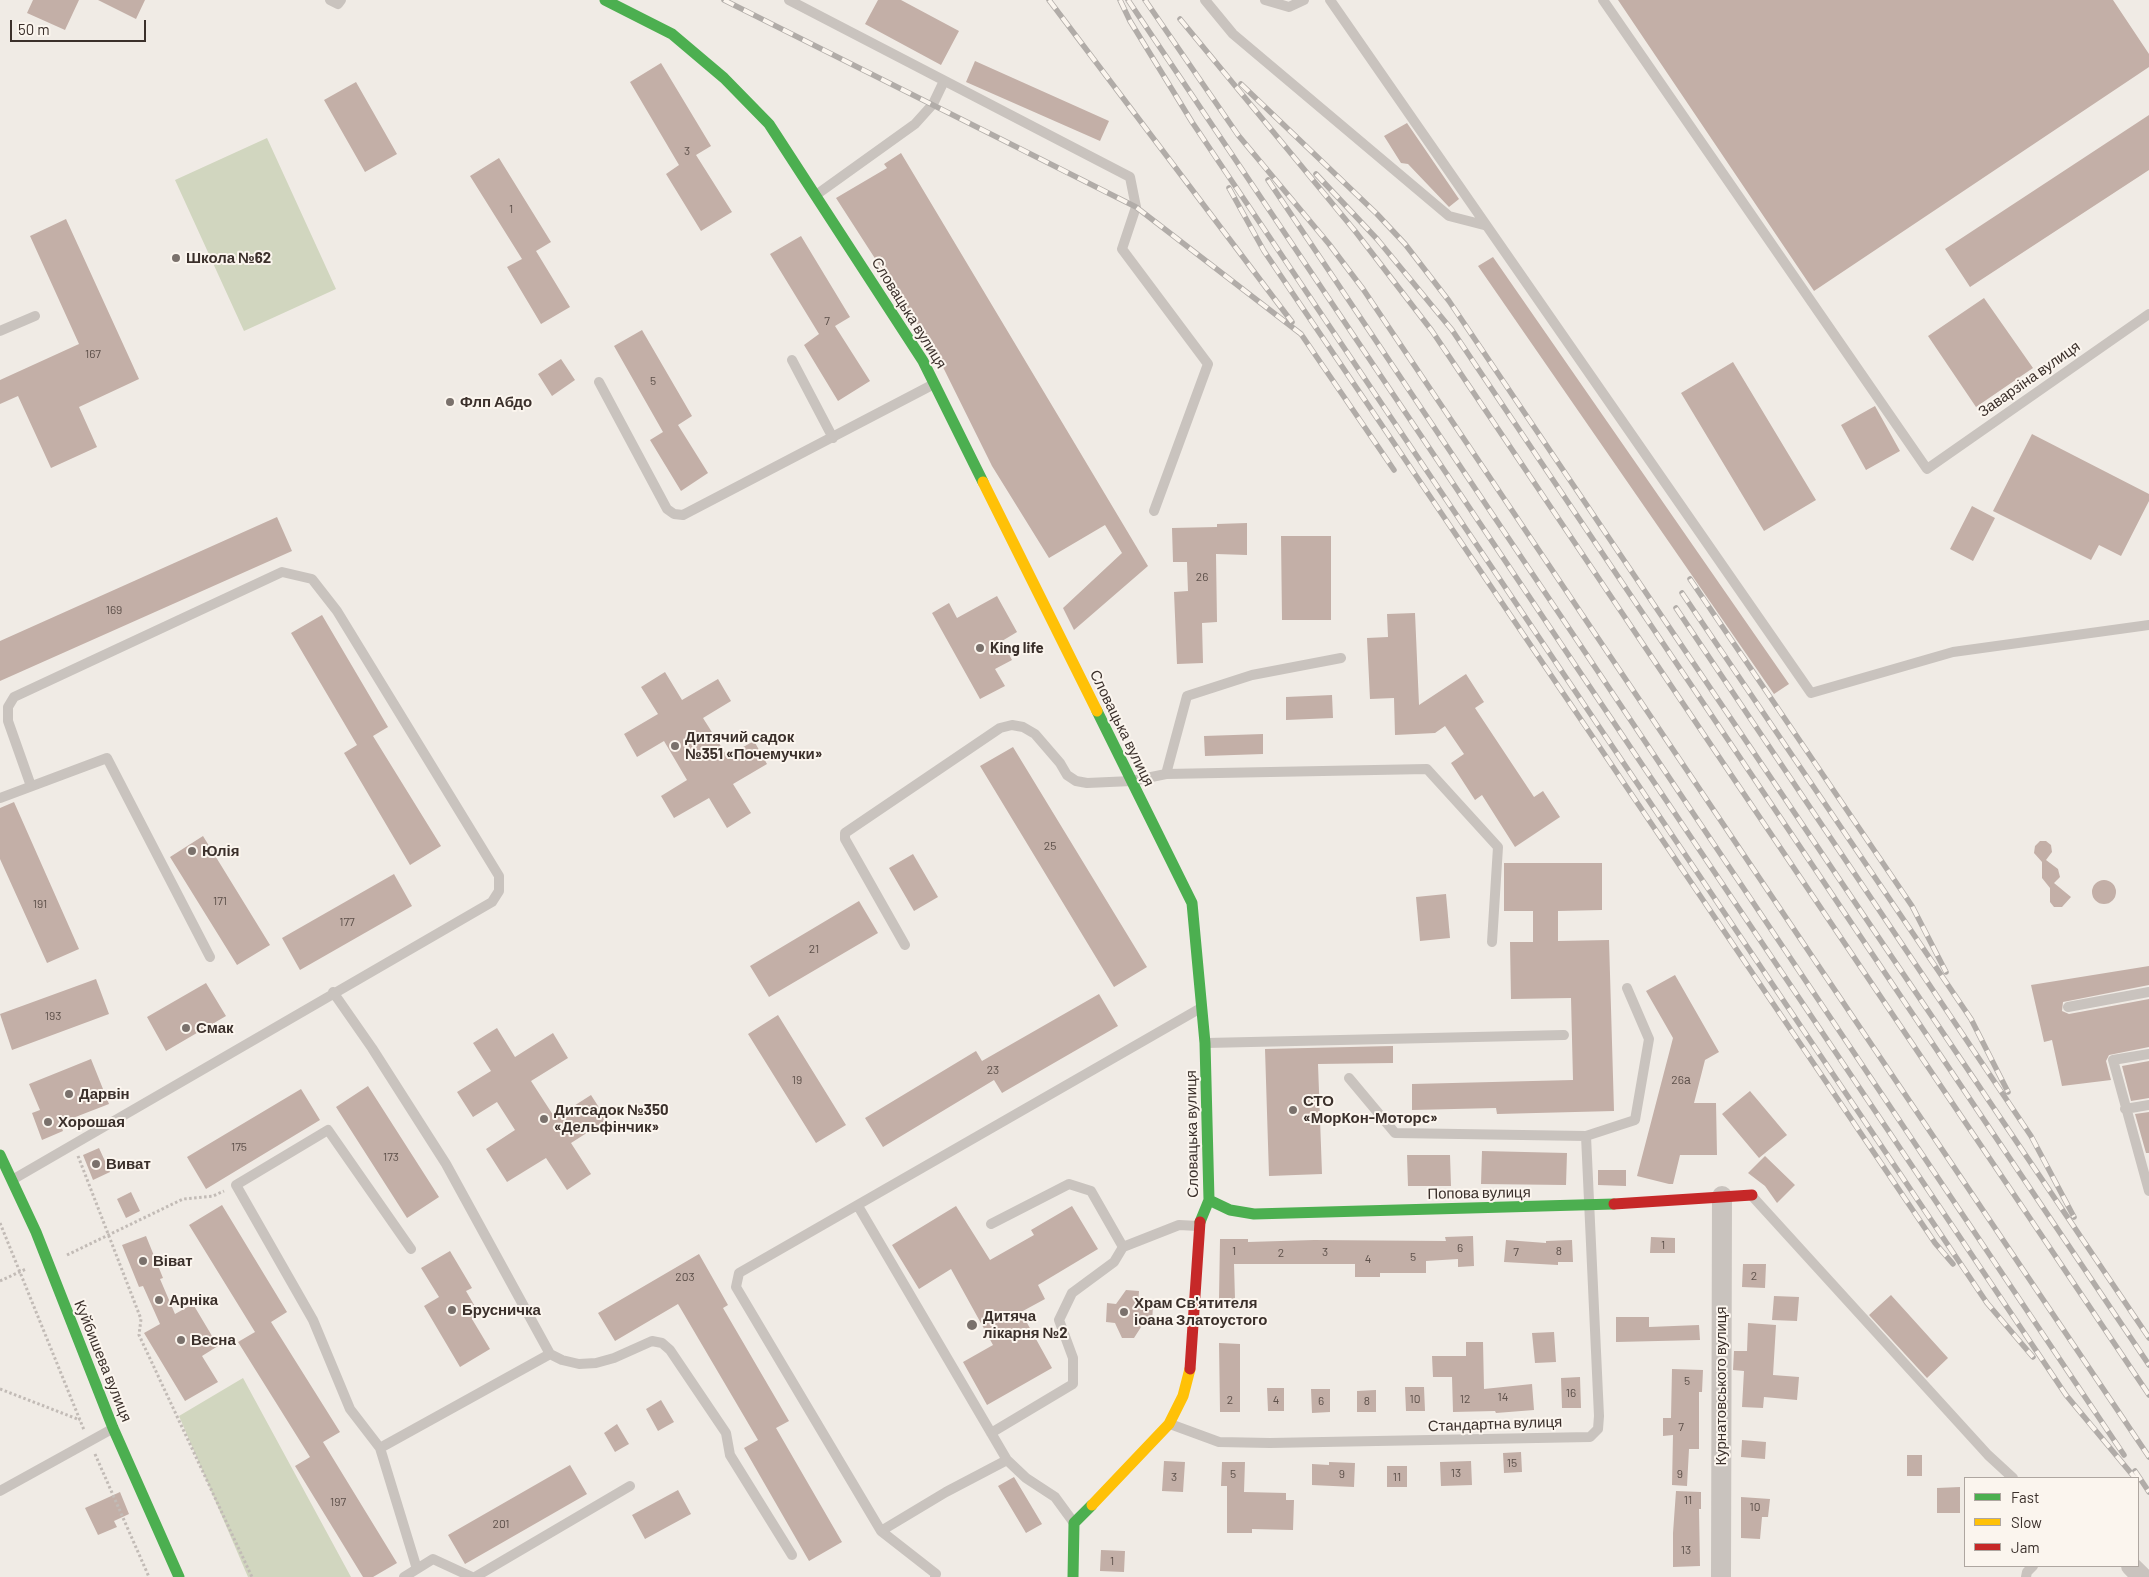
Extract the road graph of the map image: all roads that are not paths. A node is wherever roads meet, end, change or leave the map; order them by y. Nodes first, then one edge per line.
1 (330, 0) edge
2 (341, 0) edge
3 (605, 0) edge
4 (789, 0) edge
5 (1205, 0) edge
6 (1265, 0) edge
7 (1304, 0) edge
8 (1330, 0) edge
9 (1603, 0) edge
10 (944, 81) junction
11 (816, 195) junction
12 (1484, 225) junction
13 (2149, 314) edge
14 (35, 316) dead end
15 (0, 331) edge
16 (792, 360) dead end
17 (600, 382) dead end
18 (934, 384) junction
19 (833, 438) junction
20 (1154, 511) dead end
21 (2149, 625) edge
22 (1341, 658) dead end
23 (1166, 774) junction
24 (1132, 781) junction
25 (32, 786) junction
26 (0, 798) edge
27 (1492, 942) dead end
28 (905, 945) dead end
29 (210, 957) dead end
30 (1627, 988) dead end
31 (333, 992) junction
32 (2149, 992) edge
33 (2068, 1006) dead end
34 (1202, 1007) junction
35 (1564, 1035) dead end
36 (1205, 1043) junction
37 (2149, 1054) edge
38 (1349, 1078) dead end
39 (2149, 1105) edge
40 (2125, 1109) junction
41 (1586, 1136) junction
42 (0, 1155) edge
43 (2144, 1161) edge
44 (11, 1180) junction
45 (2149, 1190) edge
46 (1752, 1195) joint
47 (1722, 1196) junction
48 (1209, 1200) junction
49 (1590, 1205) junction
50 (858, 1206) junction
51 (991, 1224) dead end
52 (1199, 1226) junction
53 (1123, 1247) junction
54 (411, 1249) dead end
55 (550, 1354) junction
56 (1169, 1424) junction
57 (113, 1428) junction
58 (991, 1433) junction
59 (380, 1448) junction
60 (1007, 1460) junction
61 (2012, 1477) edge
62 (630, 1486) dead end
63 (0, 1491) edge
64 (1074, 1523) junction
65 (881, 1531) junction
66 (792, 1555) dead end
67 (2132, 1567) edge
68 (417, 1569) junction
69 (937, 1576) edge
70 (179, 1577) edge
71 (404, 1577) edge
72 (474, 1577) edge
73 (1073, 1577) edge
74 (1721, 1577) edge
75 (2142, 1577) edge

1 - 2 lane
3 - 11 street, Словацька вулиця
4 - 10 lane
5 - 12 lane
6 - 7 lane
8 - 12 lane
9 - 13 lane, Заварзіна вулиця
10 - 11 lane
10 - 20 lane
11 - 18 street, Словацька вулиця
12 - 21 lane
14 - 15 lane
16 - 19 lane
17 - 19 lane
18 - 19 lane
18 - 24 street, Словацька вулиця
22 - 23 lane
23 - 24 lane
23 - 27 lane
24 - 28 lane
24 - 34 street, Словацька вулиця
25 - 26 lane
25 - 29 lane
25 - 31 lane
30 - 41 lane
31 - 44 lane
31 - 55 lane
32 - 33 lane
34 - 36 street, Словацька вулиця
34 - 50 lane
35 - 36 lane
36 - 48 street, Словацька вулиця
37 - 40 lane
38 - 41 lane
39 - 40 lane
40 - 43 lane
41 - 49 lane, Стандартна вулиця
42 - 44 street, Куйбишева вулиця
43 - 45 lane
44 - 57 street, Куйбишева вулиця
46 - 47 street, Попова вулиця
46 - 61 lane
47 - 49 street, Попова вулиця
47 - 74 street, Курнатовського вулиця
48 - 49 street, Попова вулиця
48 - 52 street, Словацька вулиця
49 - 56 lane, Стандартна вулиця
50 - 58 lane
50 - 65 lane
51 - 53 lane
52 - 53 lane
52 - 56 street, Словацька вулиця
53 - 58 lane
54 - 59 lane
55 - 59 lane
55 - 66 lane
56 - 64 street, Словацька вулиця
57 - 63 lane
57 - 70 street, Куйбишева вулиця
58 - 60 lane
59 - 68 lane
60 - 64 lane
60 - 65 lane
62 - 72 lane
64 - 73 street
65 - 69 lane
67 - 75 street
68 - 71 lane
68 - 72 lane

